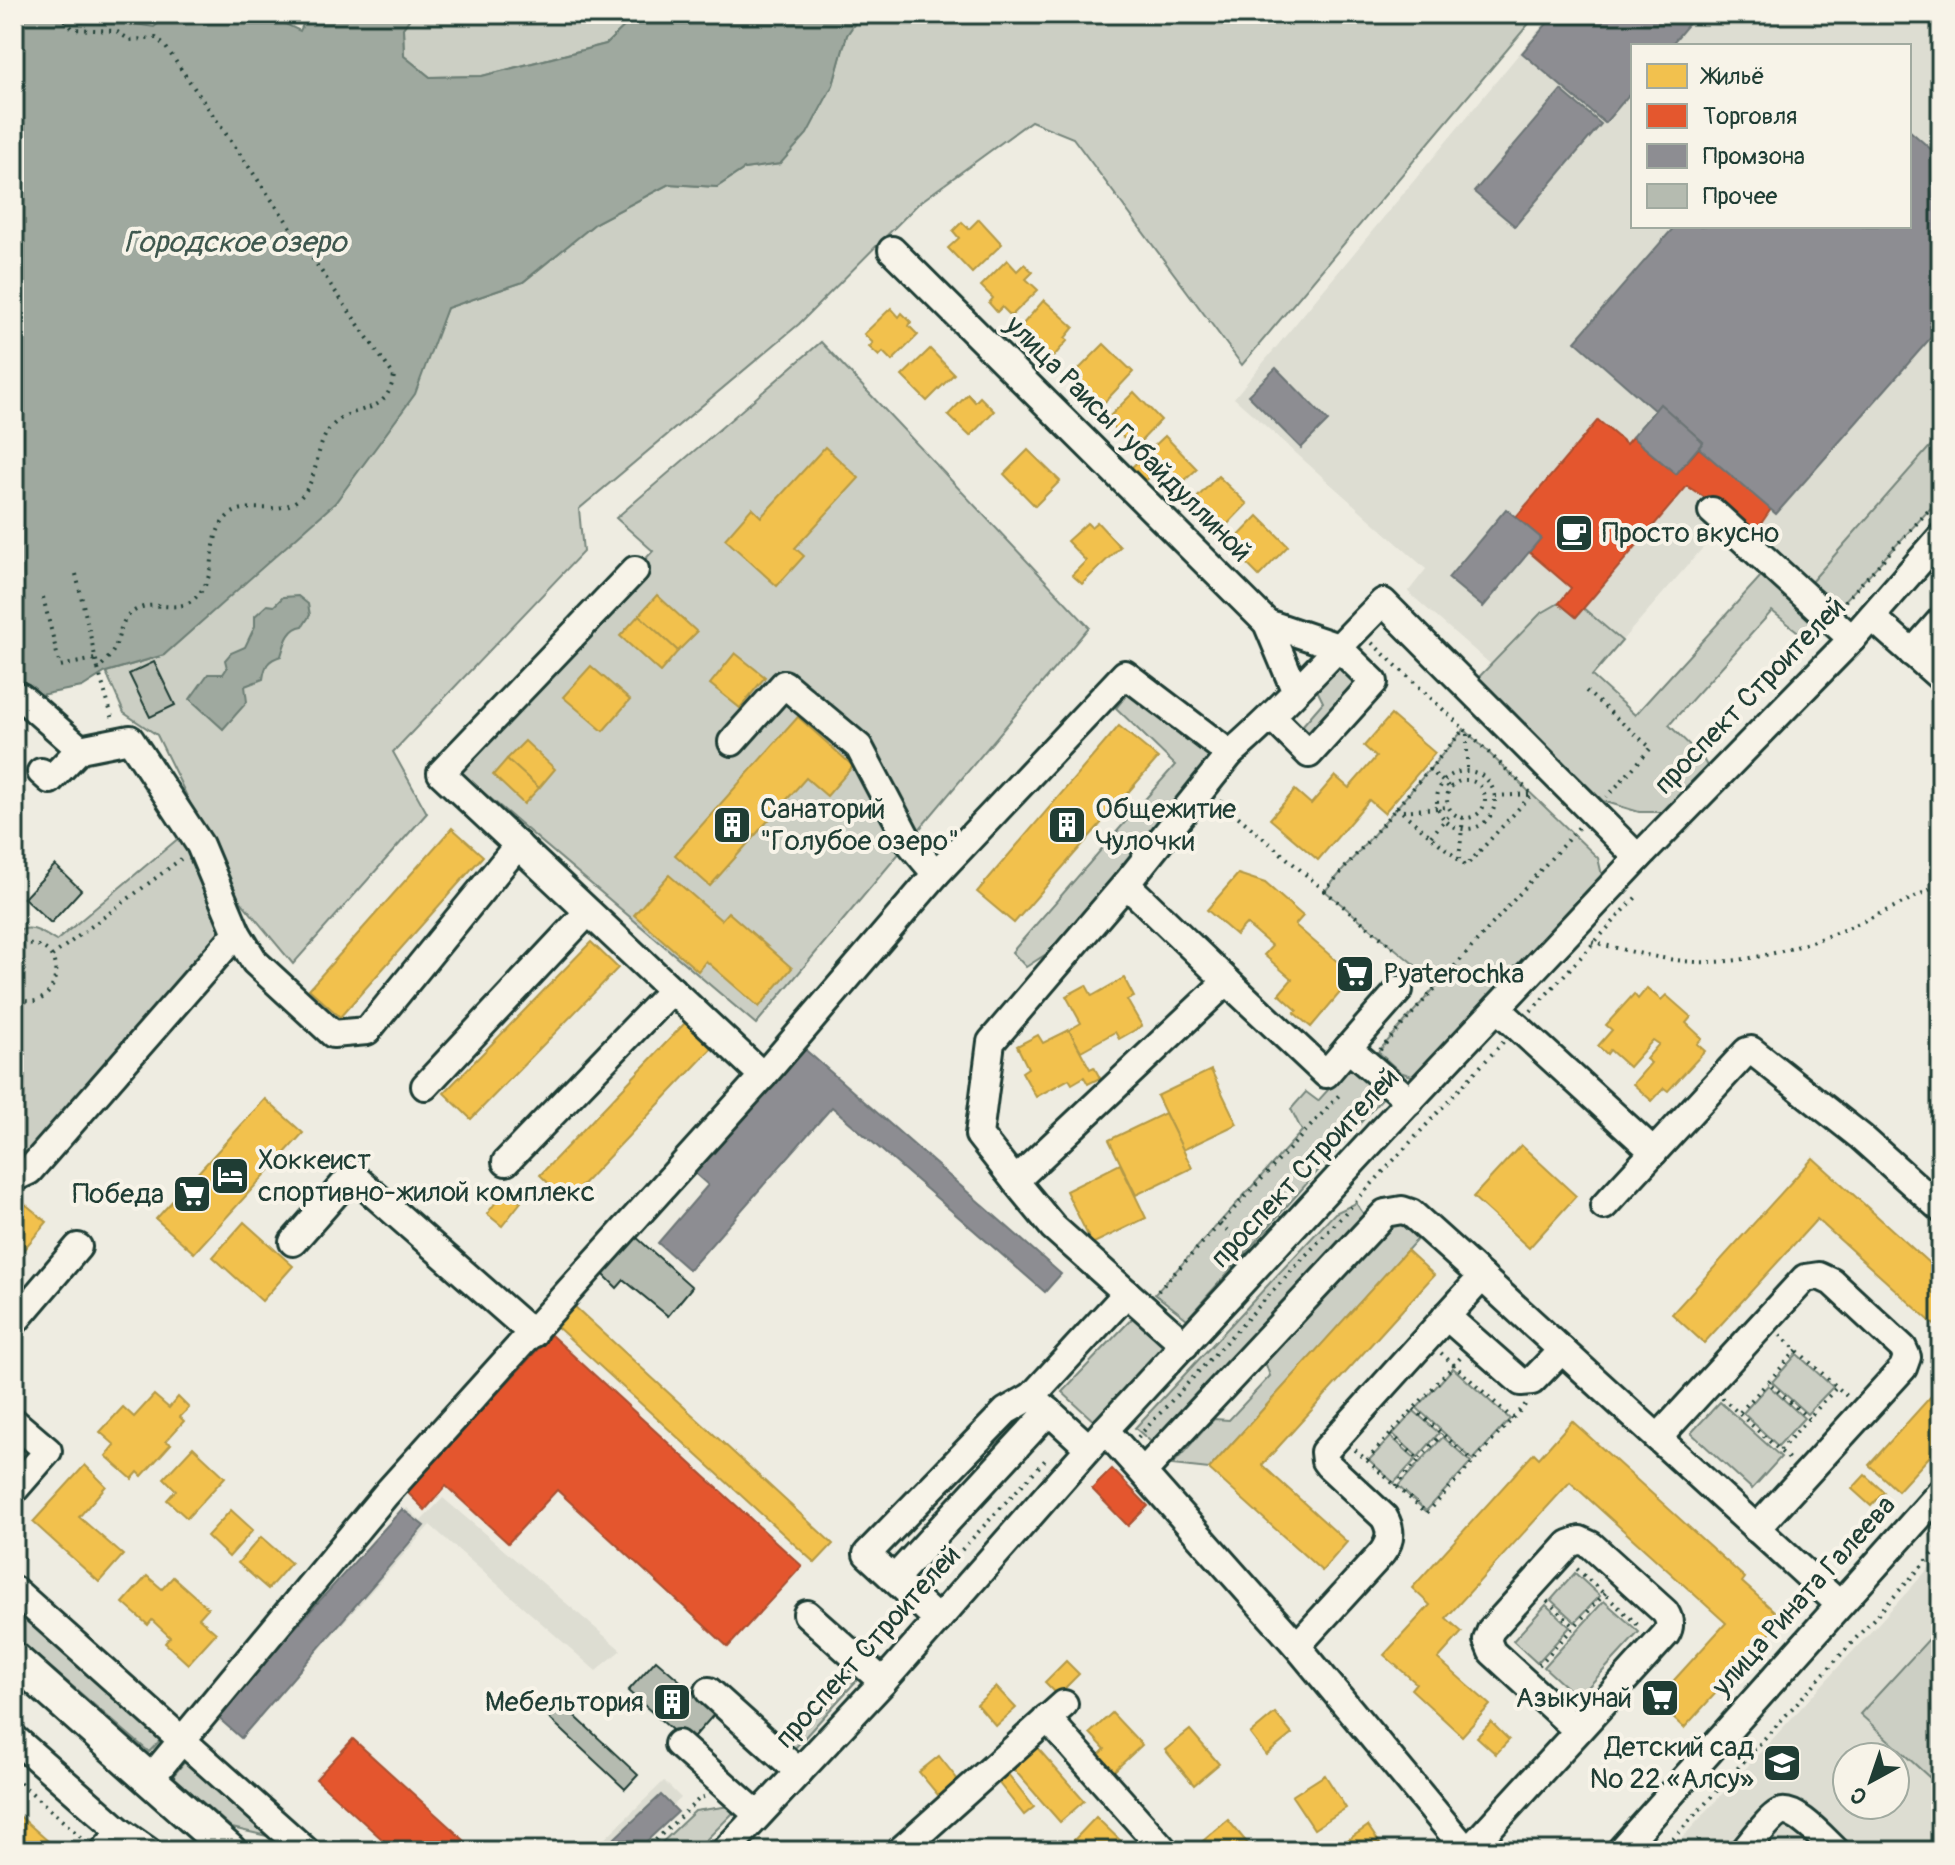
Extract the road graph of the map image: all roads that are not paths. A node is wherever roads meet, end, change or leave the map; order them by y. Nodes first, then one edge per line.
1 (892, 250) dead end
2 (1712, 511) dead end
3 (1941, 537) edge
4 (635, 570) dead end
5 (1872, 617) junction
6 (1941, 620) edge
7 (1267, 623) junction
8 (1852, 639) junction
9 (1338, 647) junction
10 (1912, 653) junction
11 (1941, 678) edge
12 (1295, 690) junction
13 (14, 703) edge
14 (1272, 717) junction
15 (732, 742) dead end
16 (80, 749) junction
17 (1230, 754) junction
18 (41, 772) dead end
19 (518, 845) junction
20 (1638, 858) junction
21 (936, 874) junction
22 (1126, 884) junction
23 (588, 912) junction
24 (237, 933) junction
25 (1227, 981) junction
26 (672, 990) junction
27 (1399, 990) dead end
28 (1497, 1008) junction
29 (1357, 1056) junction
30 (763, 1076) junction
31 (425, 1086) dead end
32 (1410, 1101) junction
33 (1654, 1152) junction
34 (506, 1162) dead end
35 (14, 1178) edge
36 (1015, 1181) junction
37 (1604, 1206) dead end
38 (1940, 1206) edge
39 (293, 1242) dead end
40 (78, 1247) dead end
41 (1482, 1277) junction
42 (1135, 1300) junction
43 (1446, 1316) junction
44 (14, 1322) edge
45 (533, 1334) junction
46 (1185, 1345) junction
47 (1562, 1350) junction
48 (1040, 1403) junction
49 (14, 1422) edge
50 (1658, 1438) junction
51 (1097, 1439) junction
52 (1144, 1471) junction
53 (14, 1490) edge
54 (1941, 1492) edge
55 (1756, 1529) junction
56 (894, 1579) junction
57 (14, 1590) edge
58 (1839, 1604) junction
59 (807, 1614) dead end
60 (938, 1620) junction
61 (1297, 1646) junction
62 (14, 1659) edge
63 (883, 1682) junction
64 (709, 1691) dead end
65 (1578, 1731) junction
66 (14, 1738) edge
67 (183, 1742) junction
68 (678, 1744) dead end
69 (799, 1772) junction
70 (150, 1779) junction
71 (758, 1815) junction
72 (112, 1842) edge
73 (148, 1851) edge
74 (230, 1851) edge
75 (306, 1851) edge
76 (725, 1851) edge
77 (900, 1851) edge
78 (1165, 1851) edge
79 (1467, 1851) edge
80 (1620, 1851) edge
81 (1744, 1851) edge
82 (1836, 1851) edge

1 - 7 street, улица Раисы Губайдуллиной
2 - 8 street
3 - 5 street, проспект Строителей
4 - 19 street
5 - 8 street, проспект Строителей
5 - 10 street
6 - 10 street
7 - 9 street
7 - 12 street, улица Раисы Губайдуллиной
8 - 20 street, проспект Строителей
9 - 12 street
9 - 14 street
9 - 20 street
10 - 11 street
12 - 14 street
13 - 16 street
14 - 17 street
15 - 21 street
16 - 18 street
16 - 24 street
17 - 21 street
17 - 22 street
19 - 23 street
19 - 24 street
20 - 28 street, проспект Строителей
21 - 30 street
22 - 25 street
22 - 36 street
23 - 26 street
23 - 31 street
24 - 35 street
25 - 29 street
25 - 36 street
26 - 30 street
26 - 34 street
27 - 29 street
28 - 32 street, проспект Строителей
28 - 33 street
29 - 32 street
30 - 45 street
32 - 46 street, проспект Строителей
33 - 37 street
33 - 38 street
36 - 42 street
39 - 45 street
40 - 44 street
41 - 43 street
41 - 47 street
41 - 52 street
42 - 46 street
42 - 48 street
43 - 47 street
43 - 61 street
45 - 67 street
46 - 51 street, проспект Строителей
47 - 50 street
48 - 51 street
48 - 56 street
48 - 56 street
49 - 53 street
50 - 55 street
50 - 55 street
51 - 52 street
51 - 60 street, проспект Строителей
52 - 61 street
54 - 58 street, улица Рината Галеева
55 - 58 street
56 - 60 street
57 - 67 street
58 - 80 street, улица Рината Галеева
59 - 63 street
60 - 63 street, проспект Строителей
61 - 79 street
62 - 70 main road
63 - 69 street, проспект Строителей
64 - 69 street
65 - 65 street
65 - 79 street
66 - 72 street
67 - 70 street
67 - 75 street
68 - 71 street
69 - 71 street, проспект Строителей
70 - 74 main road
71 - 76 street, проспект Строителей
72 - 73 street
77 - 78 street
81 - 82 street

